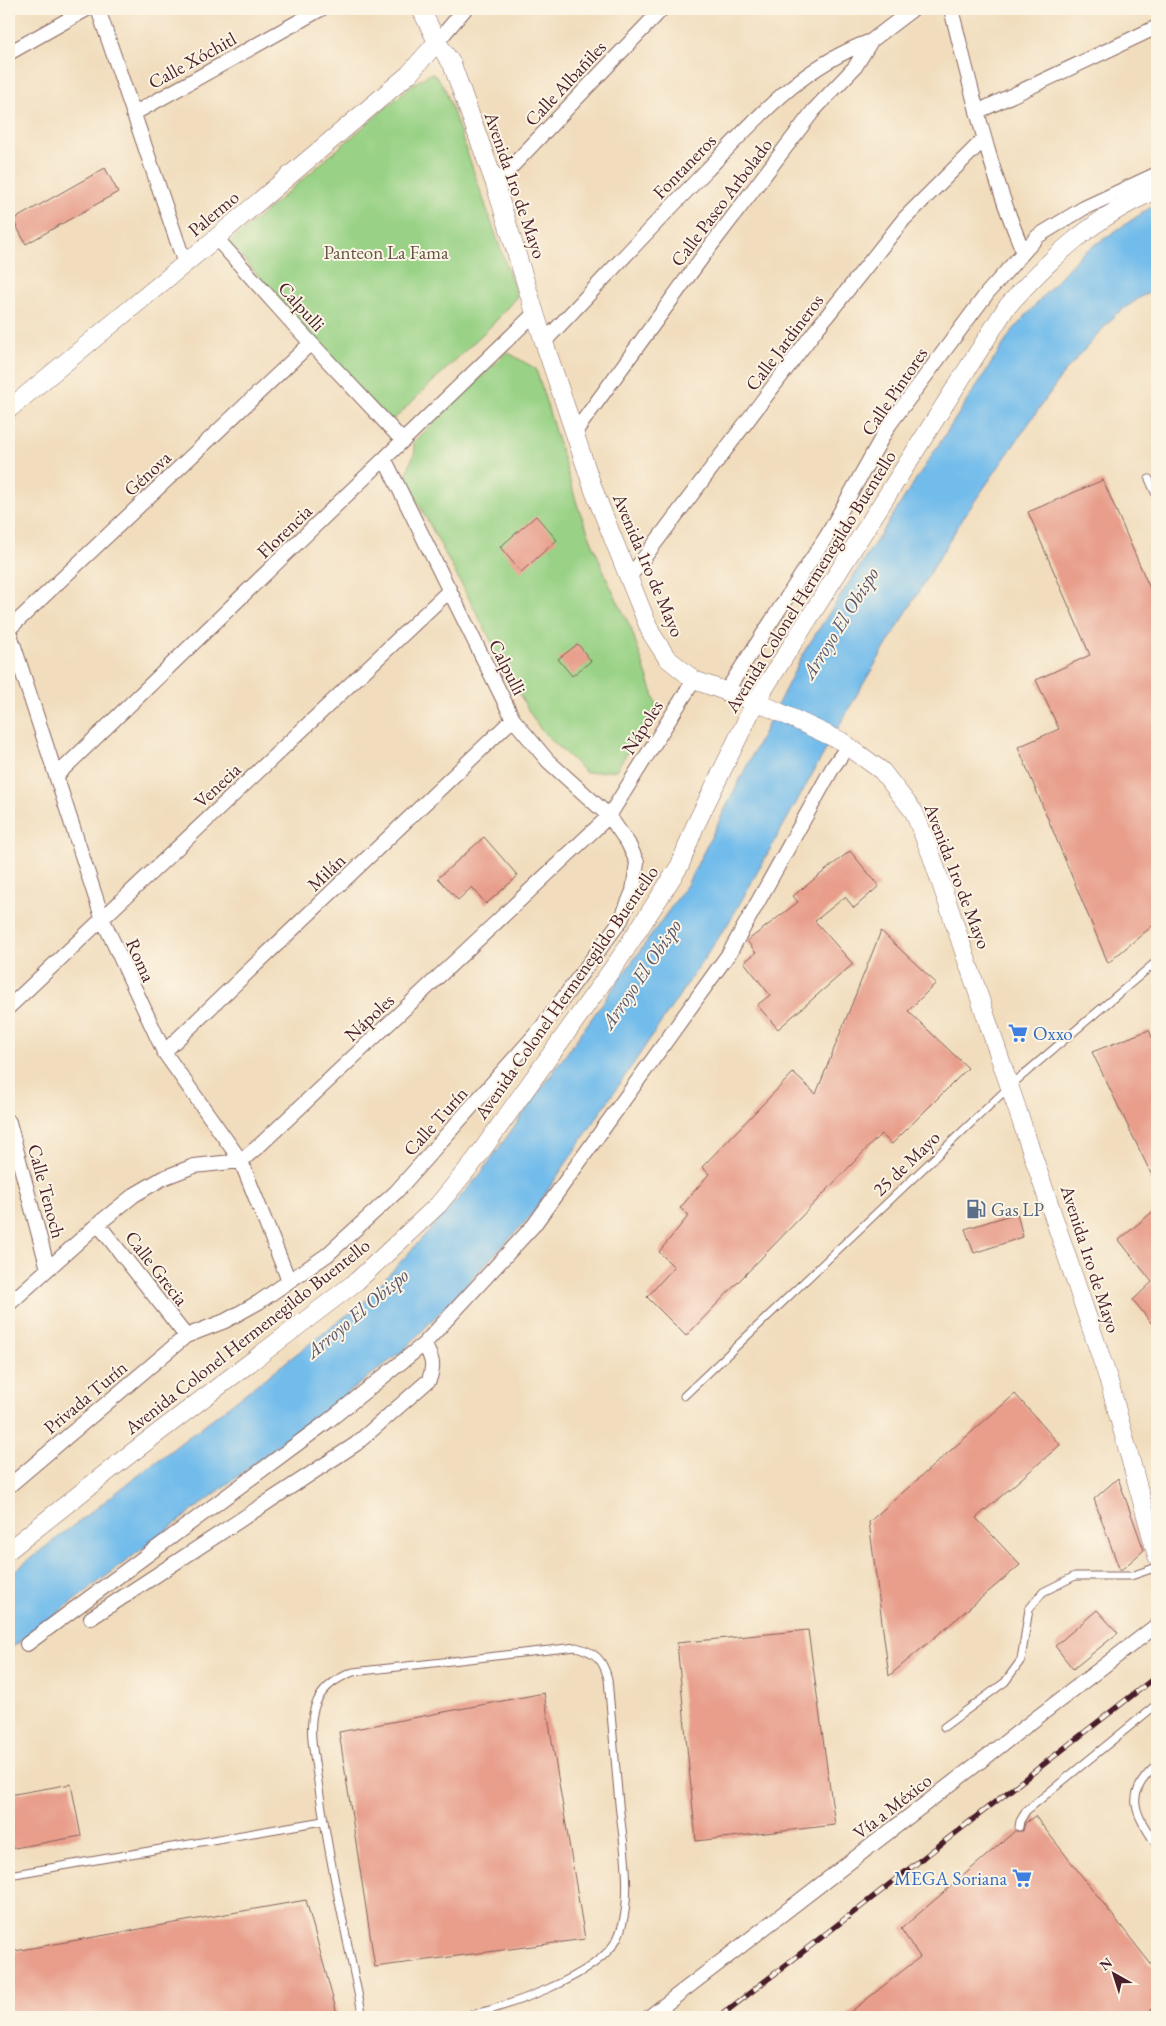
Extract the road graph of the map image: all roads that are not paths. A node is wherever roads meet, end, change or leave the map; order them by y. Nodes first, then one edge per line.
1 (88, 9) edge
2 (98, 9) edge
3 (321, 9) edge
4 (422, 9) edge
5 (465, 9) edge
6 (662, 9) edge
7 (913, 9) edge
8 (951, 9) edge
9 (1157, 27) edge
10 (871, 41) junction
11 (437, 42) junction
12 (9, 53) edge
13 (977, 112) junction
14 (133, 114) junction
15 (983, 140) junction
16 (1157, 174) edge
17 (495, 184) junction
18 (1157, 190) edge
19 (216, 238) junction
20 (1023, 251) junction
21 (185, 264) junction
22 (535, 313) junction
23 (544, 342) junction
24 (311, 343) junction
25 (9, 409) edge
26 (574, 432) junction
27 (403, 440) junction
28 (385, 460) junction
29 (1149, 480) dead end
30 (1157, 497) edge
31 (628, 579) junction
32 (450, 590) junction
33 (9, 630) edge
34 (694, 680) junction
35 (725, 693) junction
36 (759, 704) junction
37 (513, 719) junction
38 (844, 743) junction
39 (57, 775) junction
40 (609, 816) junction
41 (637, 862) joint
42 (102, 920) junction
43 (1157, 961) edge
44 (9, 1007) edge
45 (164, 1052) junction
46 (1010, 1086) junction
47 (9, 1122) edge
48 (242, 1161) junction
49 (98, 1224) junction
50 (48, 1269) junction
51 (289, 1281) junction
52 (9, 1304) edge
53 (186, 1336) junction
54 (424, 1344) junction
55 (684, 1396) dead end
56 (9, 1486) edge
57 (9, 1550) edge
58 (1157, 1556) edge
59 (1157, 1567) edge
60 (91, 1618) dead end
61 (1157, 1625) edge
62 (27, 1644) dead end
63 (1157, 1704) edge
64 (944, 1726) dead end
65 (1157, 1765) edge
66 (323, 1821) junction
67 (1019, 1827) dead end
68 (1157, 1846) edge
69 (9, 1875) edge
70 (363, 2017) edge
71 (464, 2017) edge
72 (649, 2017) edge

1 - 12 street
2 - 14 street
3 - 14 street, Calle Xóchitl
4 - 11 street, Avenida 1ro de Mayo
5 - 11 street
6 - 17 street, Calle Albañiles
7 - 10 street, Calle Paseo Arbolado
8 - 13 street
9 - 13 street
10 - 23 street, Fontaneros
10 - 26 street, Calle Paseo Arbolado
11 - 17 street, Avenida 1ro de Mayo
11 - 19 street, Palermo
13 - 15 street
14 - 21 street
15 - 20 street
15 - 31 street, Calle Jardineros
16 - 20 street, Calle Pintores
17 - 22 street, Avenida 1ro de Mayo
18 - 36 street, Avenida Colonel Hermenegildo Buentello
19 - 21 street, Palermo
19 - 24 street, Calpulli
20 - 35 street, Calle Pintores
21 - 25 street, Palermo
22 - 23 street, Avenida 1ro de Mayo
22 - 27 street, Florencia
23 - 26 street, Avenida 1ro de Mayo
24 - 27 street, Calpulli
24 - 33 street, Génova
26 - 31 street, Avenida 1ro de Mayo
27 - 28 street, Florencia
28 - 32 street, Calpulli
28 - 39 street, Florencia
29 - 30 lane
31 - 34 street, Avenida 1ro de Mayo
32 - 37 street, Calpulli
32 - 42 street, Venecia
33 - 39 street, Roma
34 - 35 street, Avenida 1ro de Mayo
34 - 40 street, Nápoles
35 - 36 street, Avenida 1ro de Mayo
36 - 38 street, Avenida 1ro de Mayo
36 - 57 street, Avenida Colonel Hermenegildo Buentello
37 - 40 street, Calpulli
37 - 45 street, Milán
38 - 46 street, Avenida 1ro de Mayo
38 - 54 street
39 - 42 street, Roma
40 - 41 street, Calpulli
40 - 48 street, Nápoles
41 - 51 street, Calle Turín
42 - 44 street, Venecia
42 - 45 street, Roma
43 - 46 lane, 25 de Mayo
45 - 48 street, Roma
46 - 55 lane, 25 de Mayo
46 - 58 street, Avenida 1ro de Mayo
47 - 50 street, Calle Tenoch
48 - 49 street
48 - 51 street, Roma
49 - 50 street
49 - 53 street, Calle Grecia
50 - 52 street
51 - 53 street, Calle Turín
53 - 56 street, Privada Turín
54 - 60 street
54 - 62 street
59 - 64 lane
61 - 72 street, Vía a México
63 - 67 lane
65 - 68 lane
66 - 69 lane
66 - 70 lane
66 - 71 lane

